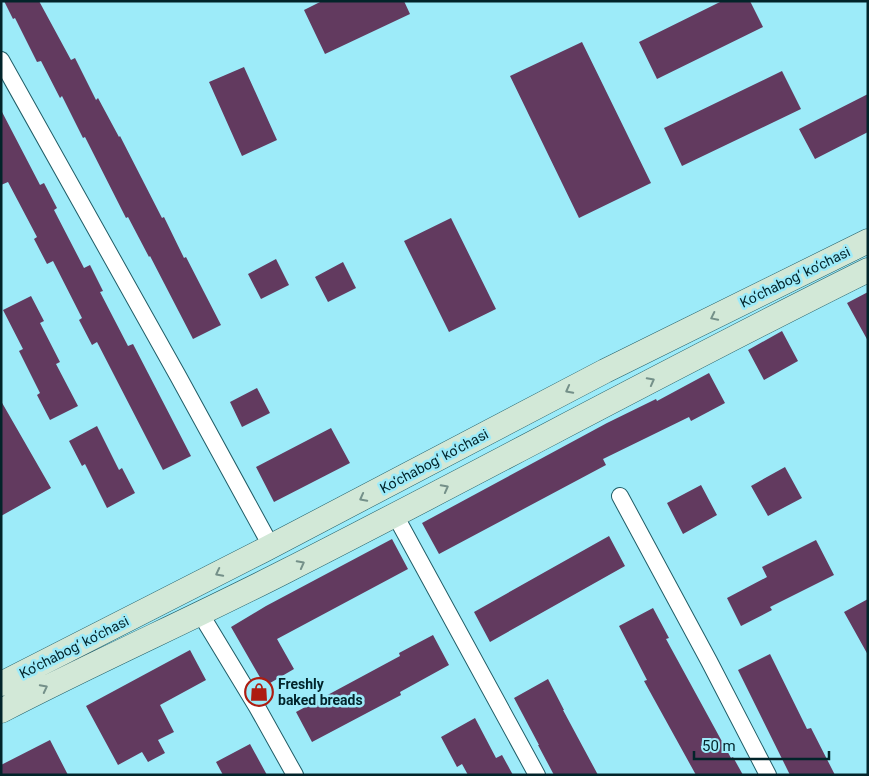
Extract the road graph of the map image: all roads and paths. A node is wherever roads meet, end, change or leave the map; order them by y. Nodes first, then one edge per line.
1 (1, 60) edge
2 (868, 241) edge
3 (868, 270) edge
4 (604, 371) junction
5 (617, 398) junction
6 (620, 496) dead end
7 (394, 514) junction
8 (267, 548) junction
9 (276, 576) junction
10 (200, 613) junction
11 (1, 684) edge
12 (1, 711) edge
13 (295, 775) edge
14 (537, 775) edge
15 (768, 775) edge

1 - 8 street
2 -> 4 main road, Ko‘chabog‘ ko‘chasi
5 -> 3 main road, Ko‘chabog‘ ko‘chasi
4 - 5 main road
4 -> 8 main road, Ko‘chabog‘ ko‘chasi
7 -> 5 main road, Ko‘chabog‘ ko‘chasi
6 - 15 street
9 -> 7 main road, Ko‘chabog‘ ko‘chasi
7 - 14 street
8 - 9 main road
8 -> 11 main road, Ko‘chabog‘ ko‘chasi
9 - 10 main road, Ko‘chabog‘ ko‘chasi
12 -> 10 main road, Ko‘chabog‘ ko‘chasi
10 - 13 street

